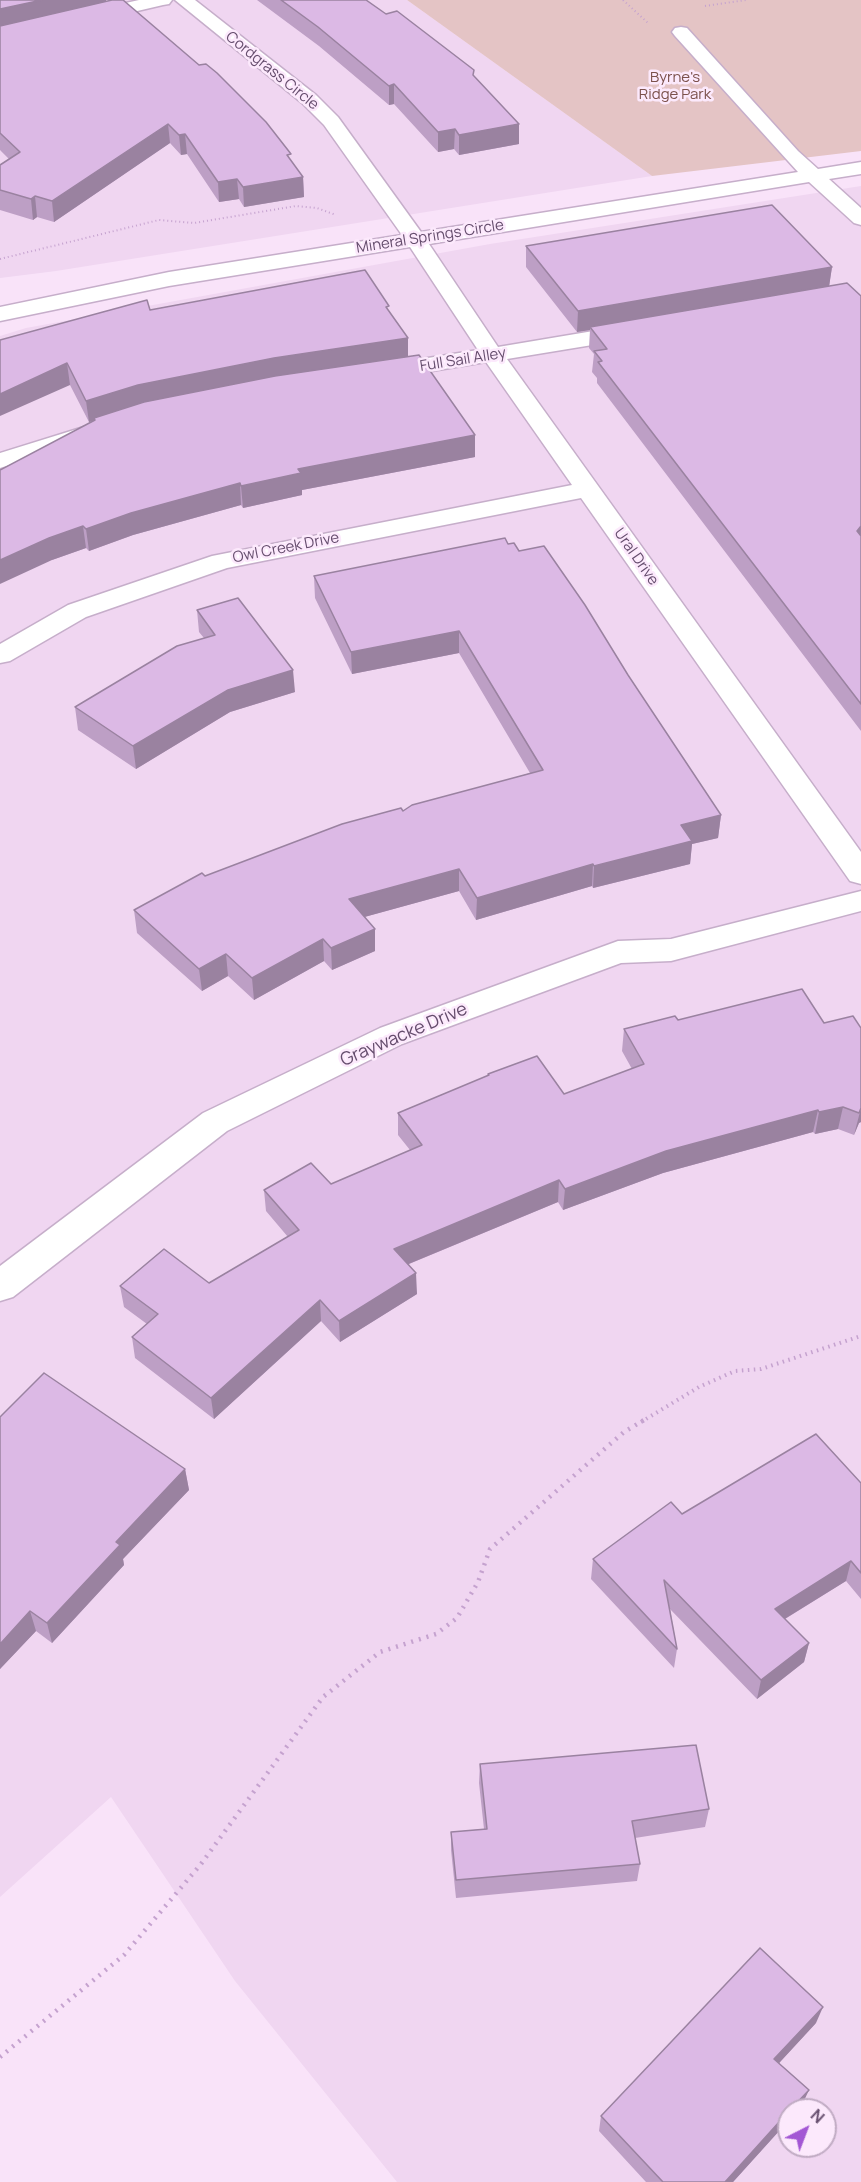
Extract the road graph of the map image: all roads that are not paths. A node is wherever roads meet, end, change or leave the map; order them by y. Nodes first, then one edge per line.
1 (163, 0) edge
2 (184, 0) edge
3 (681, 32) dead end
4 (0, 37) edge
5 (861, 168) edge
6 (815, 175) junction
7 (861, 219) edge
8 (414, 239) junction
9 (0, 314) edge
10 (654, 328) edge
11 (493, 356) junction
12 (367, 374) edge
13 (108, 426) edge
14 (0, 461) edge
15 (588, 489) junction
16 (0, 655) edge
17 (861, 874) edge
18 (861, 901) edge
19 (0, 1287) edge

1 - 4 street
2 - 8 street, Cordgrass Circle
3 - 6 street
5 - 6 street, Mineral Springs Circle
6 - 7 street
6 - 8 street, Mineral Springs Circle
8 - 9 street, Mineral Springs Circle
8 - 11 street, Ural Drive
10 - 11 street, Full Sail Alley
11 - 12 street, Full Sail Alley
11 - 15 street, Ural Drive
13 - 14 street
15 - 16 street, Owl Creek Drive
15 - 17 street, Ural Drive
18 - 19 street, Graywacke Drive

